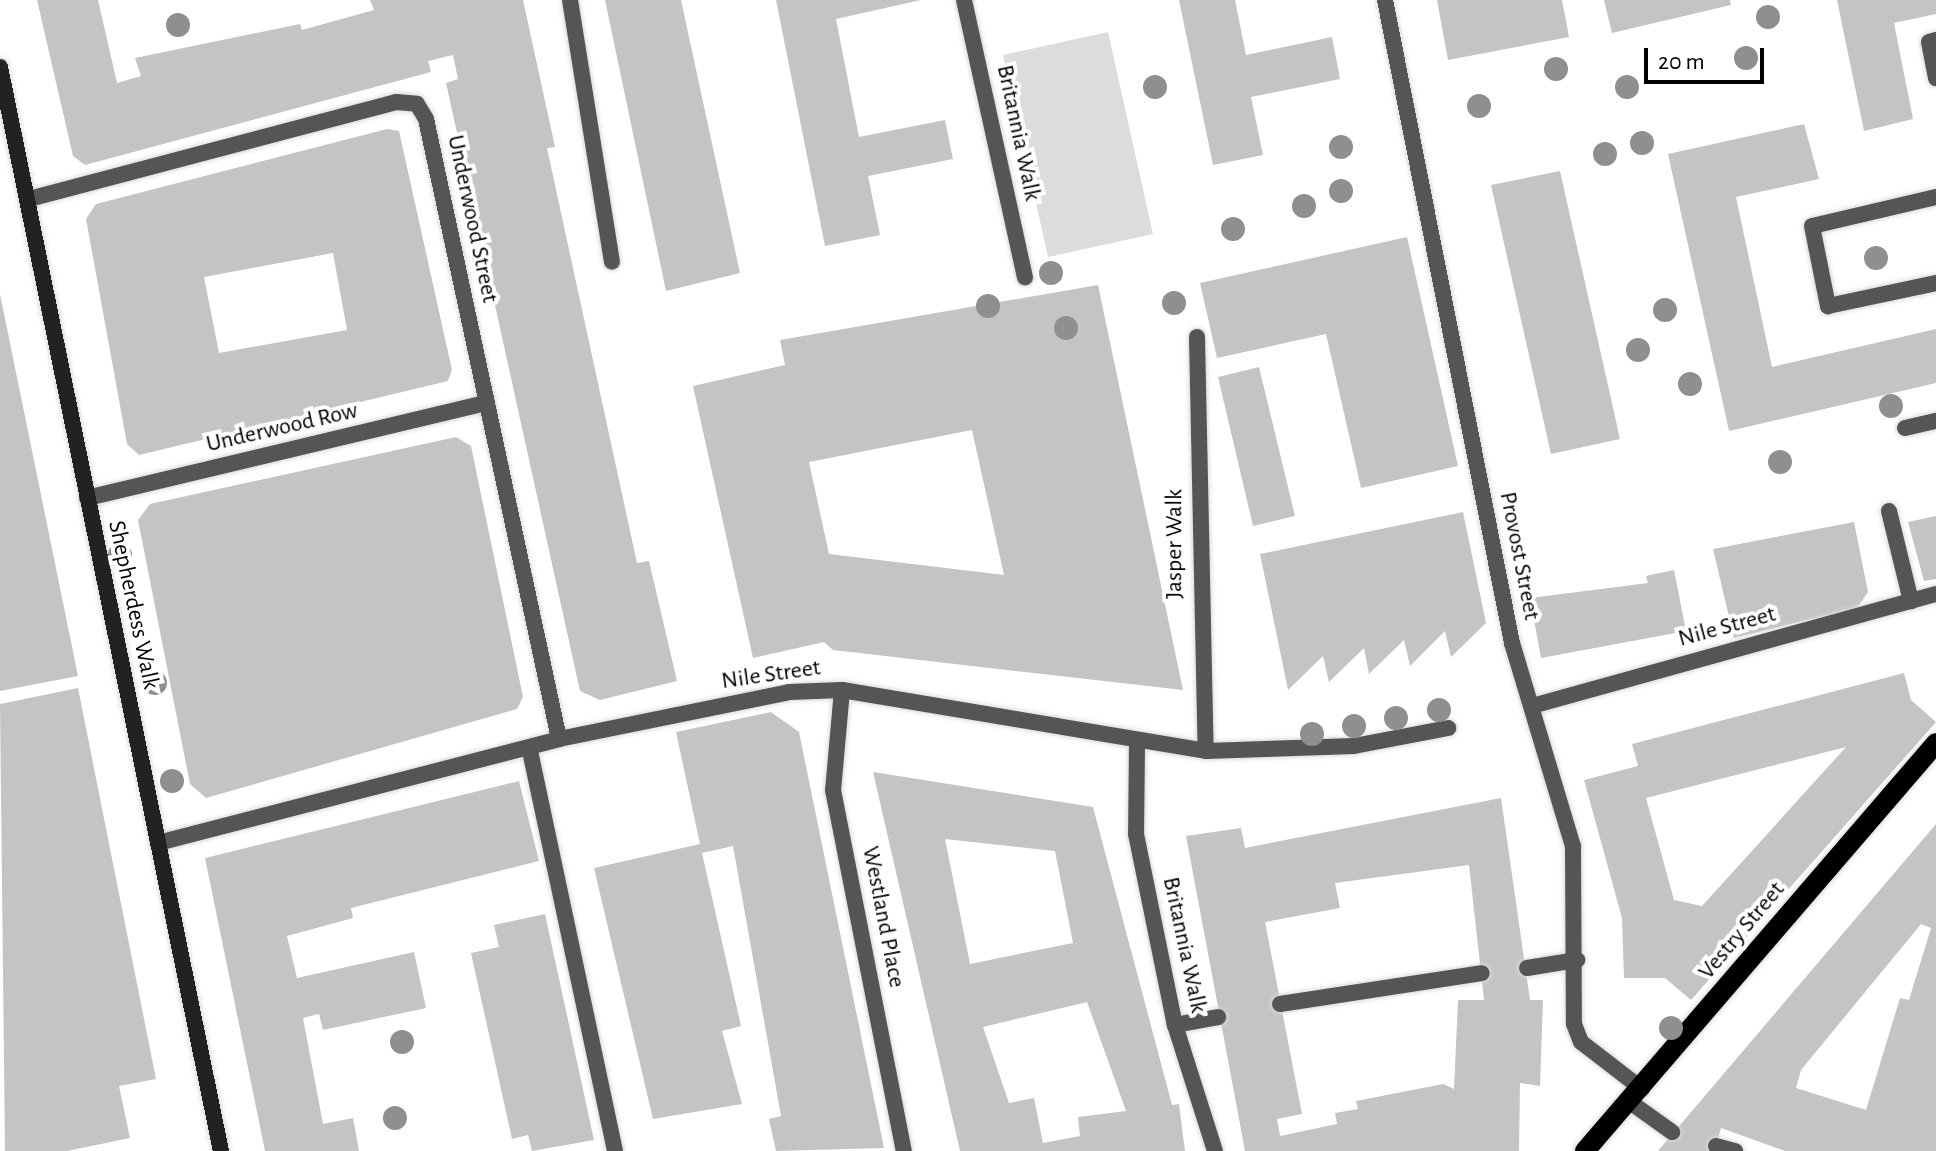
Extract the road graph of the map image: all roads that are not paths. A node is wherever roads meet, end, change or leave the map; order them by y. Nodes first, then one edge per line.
1 (570, 0) edge
2 (964, 0) edge
3 (1385, 0) edge
4 (1936, 40) edge
5 (0, 67) edge
6 (1936, 78) edge
7 (1936, 197) edge
8 (29, 199) junction
9 (612, 262) dead end
10 (1025, 277) dead end
11 (1936, 283) edge
12 (1197, 337) dead end
13 (487, 403) junction
14 (1936, 421) edge
15 (1905, 428) dead end
16 (87, 498) junction
17 (1889, 511) dead end
18 (1934, 598) edge
19 (1911, 601) junction
20 (842, 690) junction
21 (1532, 706) junction
22 (1448, 728) dead end
23 (559, 739) junction
24 (1936, 743) edge
25 (1137, 744) junction
26 (530, 751) junction
27 (1206, 751) junction
28 (158, 843) junction
29 (1577, 960) junction
30 (1527, 968) dead end
31 (1482, 973) dead end
32 (1280, 1004) dead end
33 (1218, 1017) dead end
34 (1175, 1025) junction
35 (1636, 1096) junction
36 (1672, 1132) dead end
37 (1716, 1146) dead end
38 (221, 1151) edge
39 (615, 1151) edge
40 (904, 1151) edge
41 (1215, 1151) edge
42 (1585, 1151) edge
43 (1735, 1151) edge

1 - 9 street
2 - 10 street, Britannia Walk
3 - 21 street, Provost Street
4 - 6 street
5 - 8 main road, Shepherdess Walk
7 - 11 street
8 - 13 street, Underwood Street
8 - 16 main road, Shepherdess Walk
12 - 27 street, Jasper Walk
13 - 16 street, Underwood Row
13 - 23 street, Underwood Street
14 - 15 street
16 - 28 main road, Shepherdess Walk
17 - 19 street
18 - 19 street, Nile Street
19 - 21 street, Nile Street
20 - 23 street, Nile Street
20 - 25 street, Nile Street
20 - 40 street, Westland Place
21 - 29 street, Provost Street
22 - 27 street, Nile Street
23 - 26 street, Nile Street
24 - 35 main road, Vestry Street
25 - 27 street, Nile Street
25 - 34 street, Britannia Walk
26 - 28 street, Nile Street
26 - 39 street
28 - 38 main road, Shepherdess Walk
29 - 30 street
29 - 35 street, Provost Street
31 - 32 street
33 - 34 street
34 - 41 street, Britannia Walk
35 - 36 street, Provost Street
35 - 42 main road, Vestry Street
37 - 43 street

